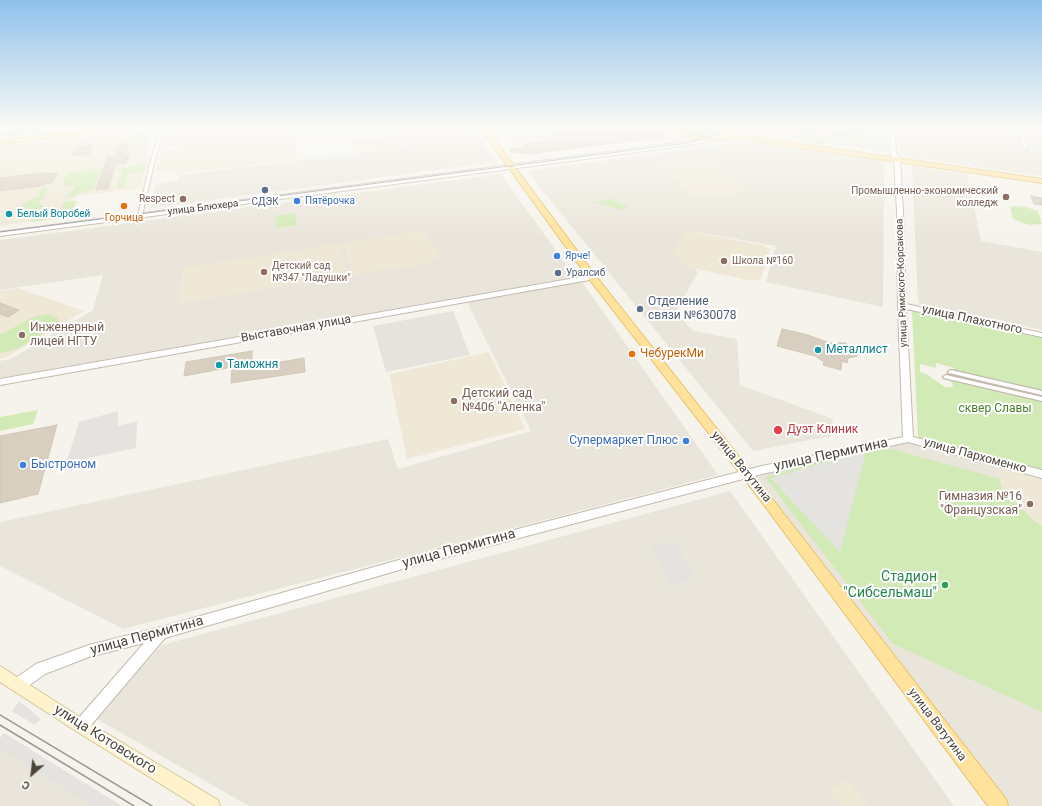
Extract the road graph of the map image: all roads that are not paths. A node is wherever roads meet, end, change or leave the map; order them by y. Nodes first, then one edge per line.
1 (511, 165) edge
2 (153, 166) edge
3 (506, 166) edge
4 (897, 166) edge
5 (944, 166) edge
6 (952, 166) edge
7 (1042, 178) edge
8 (1042, 181) edge
9 (141, 213) junction
10 (0, 229) edge
11 (0, 234) edge
12 (592, 276) junction
13 (902, 306) junction
14 (1042, 335) edge
15 (951, 372) dead end
16 (946, 376) dead end
17 (0, 382) edge
18 (1042, 393) edge
19 (1042, 399) edge
20 (908, 439) junction
21 (746, 474) junction
22 (1042, 474) edge
23 (161, 633) junction
24 (0, 673) edge
25 (18, 685) junction
26 (81, 726) junction
27 (212, 806) edge
28 (999, 806) edge

1 - 12 main road, улица Ватутина
2 - 9 street
3 - 9 street, улица Блюхера
4 - 13 street, улица Римского-Корсакова
5 - 8 main road
6 - 7 main road
9 - 10 street, улица Блюхера
9 - 11 street, улица Блюхера
12 - 17 street, Выставочная улица
12 - 21 main road, улица Ватутина
13 - 14 street, улица Плахотного
13 - 20 street, улица Римского-Корсакова
15 - 18 street
16 - 19 street
20 - 21 street, улица Пермитина
20 - 22 street, улица Пархоменко
21 - 23 street, улица Пермитина
21 - 28 main road, улица Ватутина
23 - 25 street, улица Пермитина
23 - 26 street
24 - 25 main road, улица Котовского
25 - 26 main road, улица Котовского
26 - 27 main road, улица Котовского

